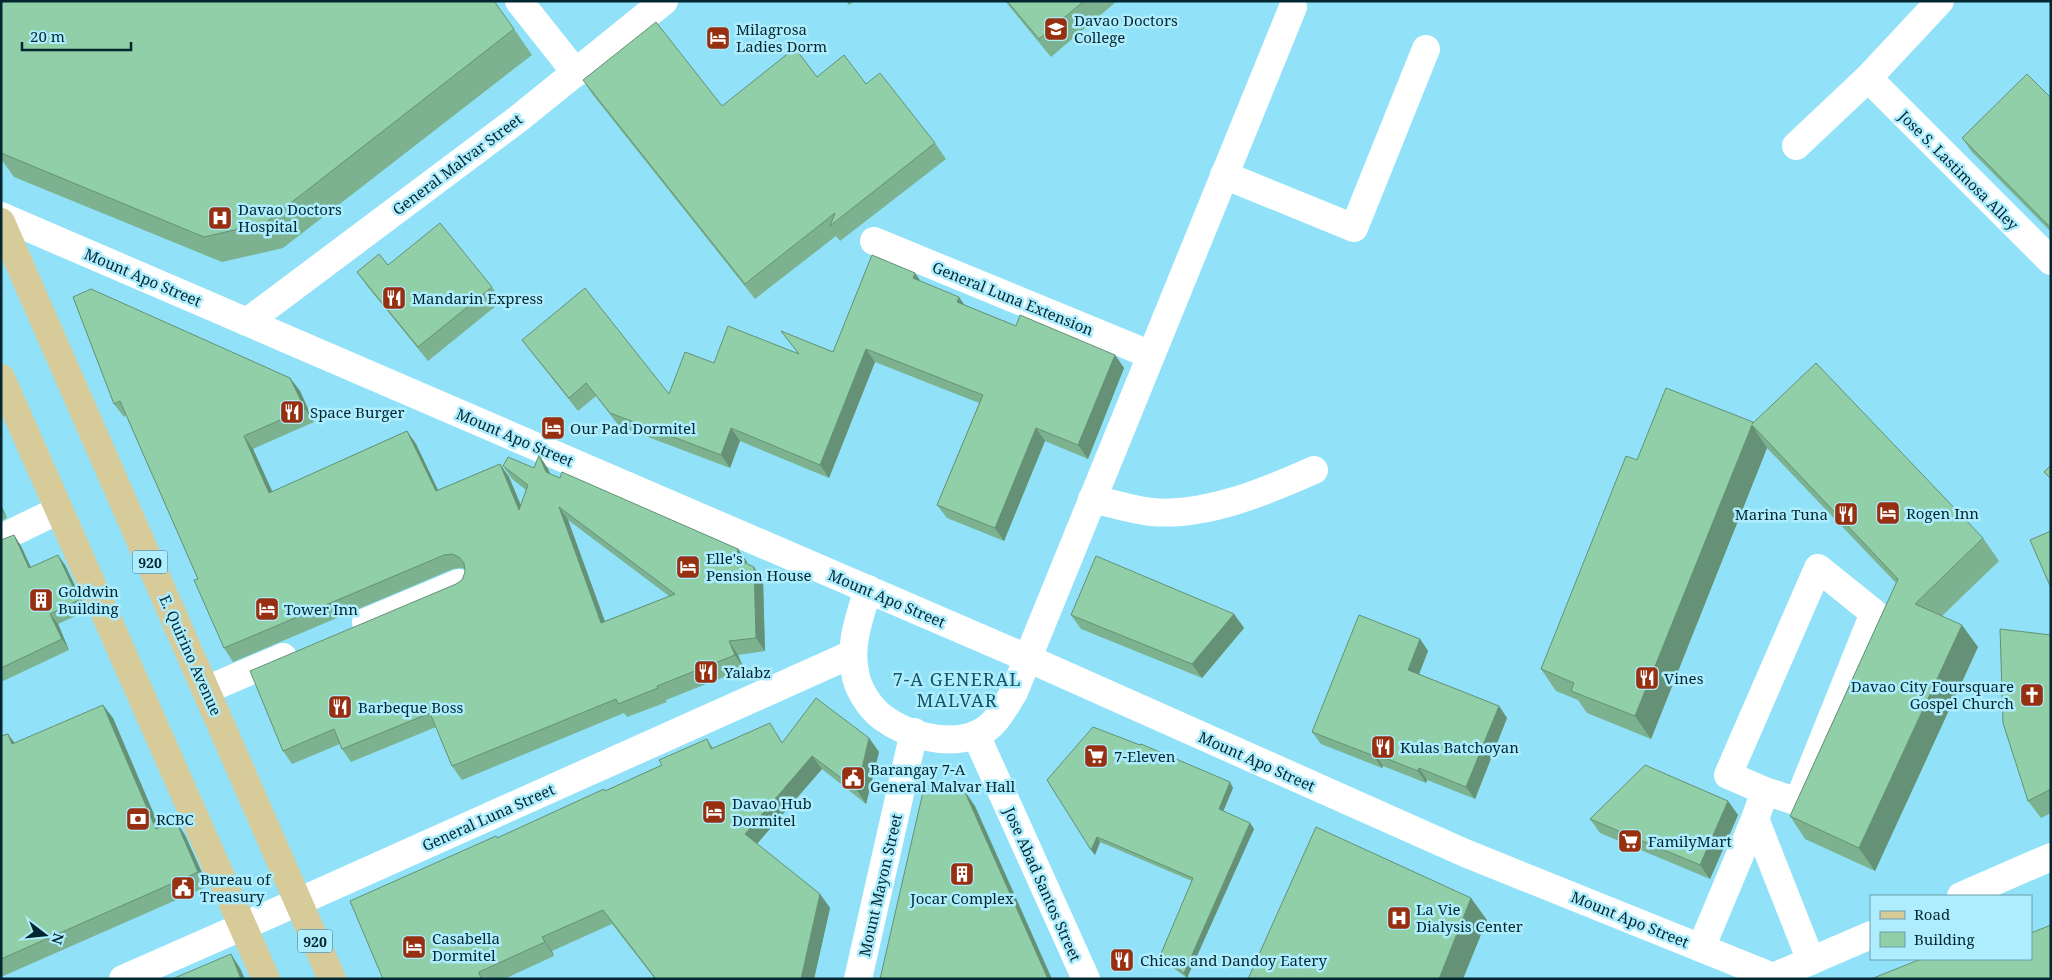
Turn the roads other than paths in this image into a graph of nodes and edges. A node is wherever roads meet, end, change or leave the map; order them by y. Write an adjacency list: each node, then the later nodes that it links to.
1 (518, 1): 6 (street)
2 (664, 1): 6 (street, General Malvar Street)
3 (1940, 1): 7 (street)
4 (1293, 7): 9 (street)
5 (1426, 48): 9 (street)
6 (576, 73): 14 (street, General Malvar Street)
7 (1868, 78): 8 (street); 13 (street, Jose S. Lastimosa Alley)
8 (1796, 146)
9 (1224, 176): 15 (street)
10 (1, 216): 14 (street, Mount Apo Street)
11 (1, 222): 27 (main road, E. Quirino Avenue / 920)
12 (874, 242): 15 (street, General Luna Extension)
13 (2051, 261)
14 (247, 322): 22 (street, Mount Apo Street)
15 (1151, 355): 18 (street)
16 (1, 378): 19 (main road)
17 (1314, 470): 18 (street)
18 (1092, 499): 26 (street)
19 (59, 510): 20 (street); 35 (main road)
20 (1, 538)
21 (459, 582): 23 (street)
22 (868, 590): 25 (street); 26 (street, Mount Apo Street)
23 (342, 632)
24 (306, 648): 27 (street)
25 (852, 654): 28 (street); 34 (street, General Luna Street)
26 (1027, 658): 29 (street); 37 (street, Mount Apo Street)
27 (206, 690): 34 (main road, E. Quirino Avenue / 920)
28 (914, 732): 29 (street); 43 (street, Mount Mayon Street)
29 (976, 734): 44 (street, Jose Abad Santos Street)
30 (1765, 790): 30 (street); 31 (street)
31 (1755, 819): 37 (street); 38 (street)
32 (2051, 857): 33 (street)
33 (1963, 895)
34 (298, 902): 35 (street, General Luna Street); 42 (main road, E. Quirino Avenue / 920)
35 (243, 927): 40 (street, General Luna Street); 41 (main road)
36 (1870, 935): 38 (street)
37 (1702, 948): 39 (street, Mount Apo Street)
38 (1811, 961): 39 (street)
39 (1773, 978)
40 (122, 979)
41 (266, 979)
42 (332, 979)
43 (858, 979)
44 (1086, 979)

